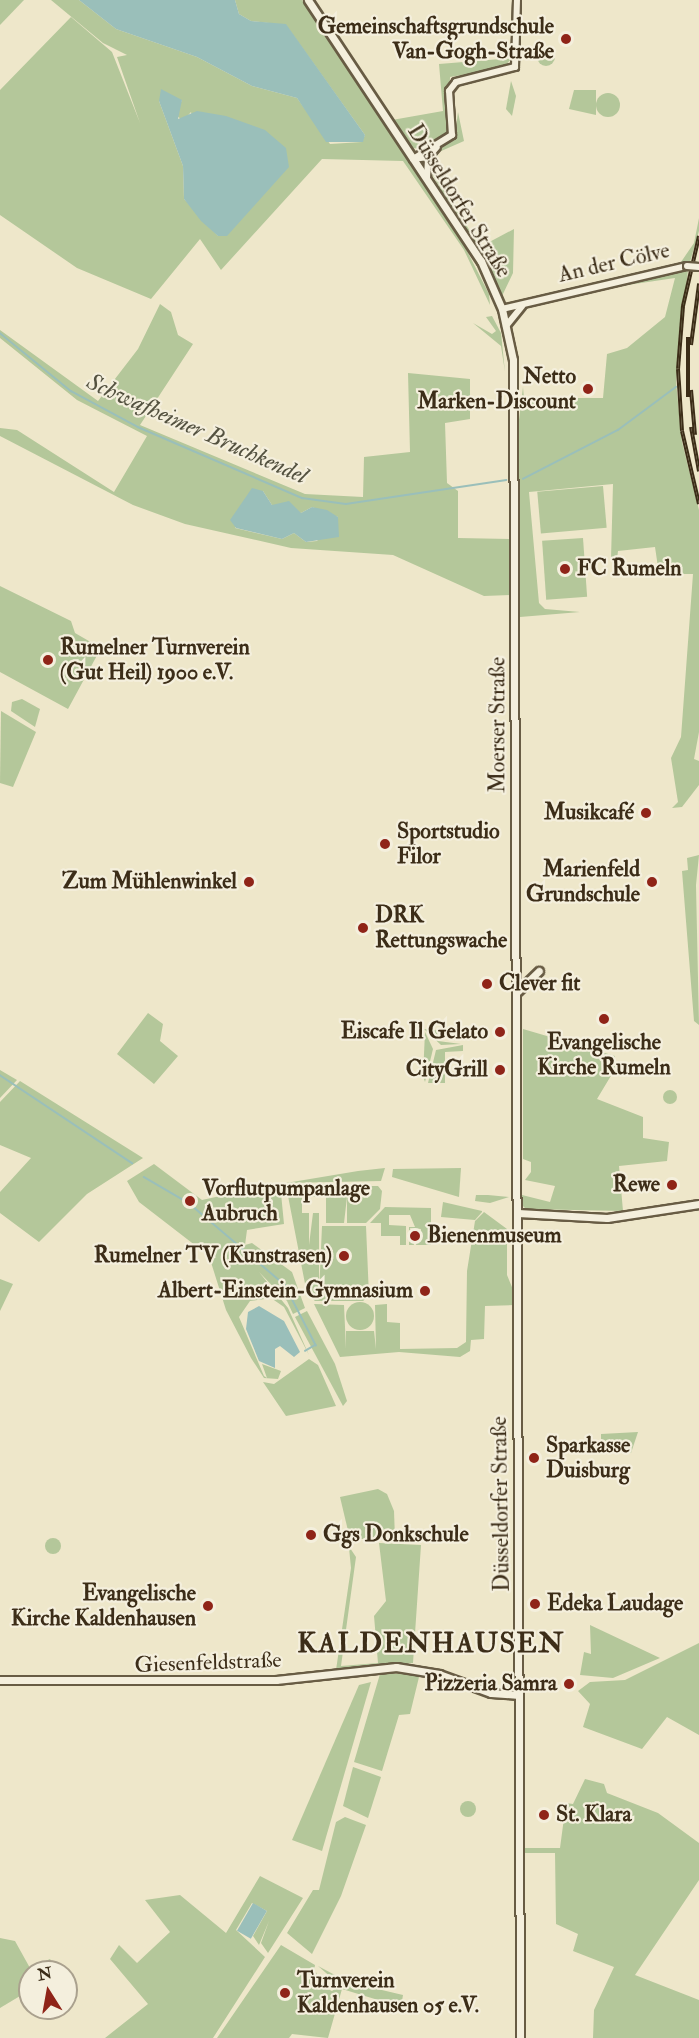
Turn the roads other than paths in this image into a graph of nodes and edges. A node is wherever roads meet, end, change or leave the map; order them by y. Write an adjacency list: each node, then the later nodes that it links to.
1 (308, 0): 5 (main road, Düsseldorfer Straße)
2 (517, 0): 3 (street)
3 (437, 146): 4 (street); 5 (street)
4 (428, 157): 5 (street); 6 (street)
5 (413, 159): 6 (main road, Düsseldorfer Straße)
6 (427, 178): 9 (main road, Düsseldorfer Straße)
7 (699, 267): 8 (street, An der Cölve, bridge)
8 (538, 300): 9 (street, An der Cölve); 10 (street, An der Cölve)
9 (502, 309): 10 (main road, Düsseldorfer Straße)
10 (507, 326): 11 (main road, Düsseldorfer Straße)
11 (515, 479): 12 (main road, Moerser Straße)
12 (517, 970): 14 (main road, Düsseldorfer Straße)
13 (539, 971): 14 (main road)
14 (517, 993): 16 (main road, Düsseldorfer Straße)
15 (699, 1203): 16 (main road)
16 (518, 1213): 18 (main road, Düsseldorfer Straße)
17 (0, 1680): 18 (main road, Giesenfeldstraße)
18 (519, 1695): 19 (main road, Düsseldorfer Straße)
19 (520, 2038)

